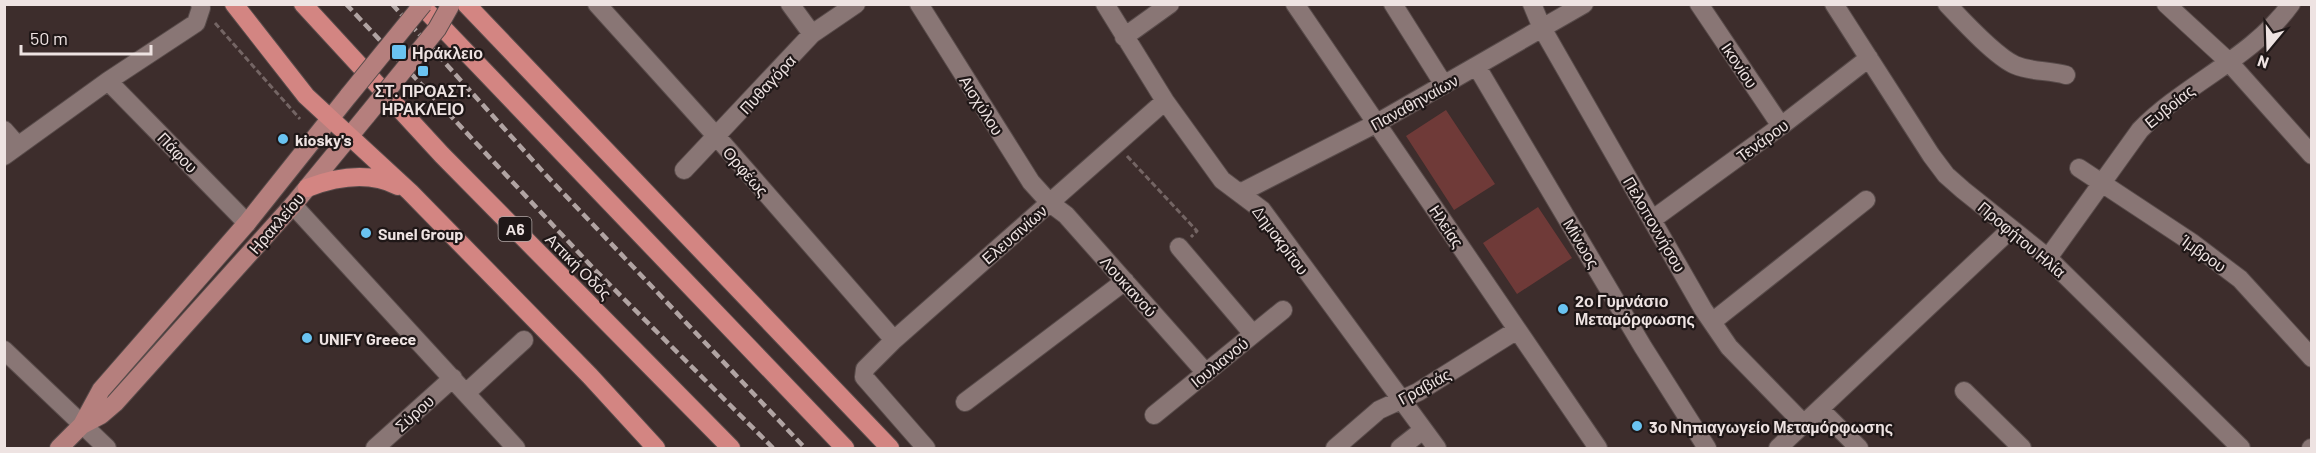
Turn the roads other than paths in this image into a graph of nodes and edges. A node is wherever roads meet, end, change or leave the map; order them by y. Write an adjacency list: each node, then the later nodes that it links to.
1 (234, 4): 31 (highway)
2 (303, 4): 78 (highway, Αττική Οδός / Α6)
3 (421, 4): 31 (main road, Ηρακλείου, bridge); 79 (highway)
4 (597, 4): 36 (street, Ορφέως)
5 (790, 4): 22 (street)
6 (856, 4): 22 (street, Πυθαγόρα)
7 (919, 4): 46 (street, Αισχύλου)
8 (1105, 4): 23 (street, Δημοκρίτου)
9 (1170, 4): 23 (street)
10 (1295, 4): 32 (street, Ηλείας)
11 (1393, 4): 29 (street)
12 (1532, 4): 21 (street, Πελοποννήσου)
13 (1584, 4): 21 (street, Παναθηναίων)
14 (1699, 4): 33 (street, Ικονίου)
15 (1834, 4): 24 (street, Προφήτου Ηλία)
16 (1947, 4): 27 (street)
17 (2166, 4): 25 (street)
18 (2291, 4): 25 (street, Ευβοίας)
19 (456, 5): 35 (main road, Ηρακλείου, bridge); 80 (highway)
20 (201, 7): 28 (street)
21 (1542, 28): 26 (street, Παναθηναίων); 48 (street, Πελοποννήσου)
22 (813, 34): 36 (street, Πυθαγόρα)
23 (1124, 37): 30 (street, Δημοκρίτου)
24 (1869, 58): 33 (street, Τενάρου); 50 (street, Προφήτου Ηλία)
25 (2228, 61): 38 (street); 41 (street, Ευβοίας)
26 (1477, 67): 29 (street, Παναθηναίων); 86 (street, Μίνωος)
27 (2066, 75)
28 (108, 81): 37 (street); 49 (street, Πάφου)
29 (1444, 85): 32 (street, Παναθηναίων)
30 (1165, 101): 44 (street, Δημοκρίτου); 46 (street, Ελευσινίων)
31 (331, 119): 35 (highway); 49 (main road, Ηρακλείου)
32 (1377, 123): 44 (street, Παναθηναίων); 56 (street, Ηλείας)
33 (1781, 126): 48 (street, Τενάρου)
34 (4, 130): 37 (street)
35 (349, 136): 42 (main road, Ηρακλείου); 43 (highway)
36 (717, 138): 40 (street, Πυθαγόρα); 59 (street, Ορφέως)
37 (11, 151)
38 (2312, 154)
39 (2079, 168): 41 (street, Ίμβρου)
40 (684, 170)
41 (2102, 184): 52 (street, Ευβοίας); 60 (street, Ίμβρου)
42 (307, 188): 43 (highway); 47 (main road, Ηρακλείου)
43 (410, 192): 77 (highway)
44 (1240, 193): 66 (street, Δημοκρίτου)
45 (1866, 200): 55 (street)
46 (1050, 203): 53 (street, Λουκιανού); 59 (street, Ελευσινίων)
47 (293, 205): 63 (street); 71 (main road, Ηρακλείου)
48 (1653, 219): 55 (street, Πελοποννήσου)
49 (247, 223): 71 (main road, Ηρακλείου)
50 (2011, 229): 52 (street, Προφήτου Ηλία); 68 (street)
51 (1179, 247): 57 (street)
52 (2048, 258): 90 (street, Προφήτου Ηλία)
53 (1125, 281): 62 (street, Λουκιανού); 67 (street)
54 (1283, 309): 57 (street, Ιουλιανού)
55 (1712, 322): 70 (street, Πελοποννήσου)
56 (1517, 330): 66 (street, Γραβιάς); 85 (street, Ηλείας)
57 (1253, 334): 62 (street, Ιουλιανού)
58 (524, 340): 65 (street)
59 (894, 340): 81 (street, Ελευσινίων)
60 (2312, 358)
61 (8, 360): 71 (street)
62 (1206, 373): 69 (street, Ιουλιανού)
63 (453, 378): 65 (street); 75 (street, Σύρου)
64 (1964, 391): 89 (street)
65 (466, 393): 76 (street)
66 (1400, 400): 72 (street, Δημοκρίτου); 82 (street, Γραβιάς)
67 (965, 402)
68 (1820, 409): 70 (street); 88 (street)
69 (1154, 415)
70 (1804, 424): 87 (street)
71 (82, 425): 73 (main road, Ηρακλείου); 74 (street)
72 (1423, 430): 83 (street); 84 (street, Δημοκρίτου)
73 (59, 448)
74 (107, 448)
75 (375, 448)
76 (516, 448)
77 (656, 448)
78 (731, 448)
79 (845, 448)
80 (890, 448)
81 (926, 448)
82 (1335, 448)
83 (1400, 448)
84 (1437, 448)
85 (1598, 448)
86 (1707, 448)
87 (1778, 448)
88 (1859, 448)
89 (2022, 448)
90 (2241, 448)

